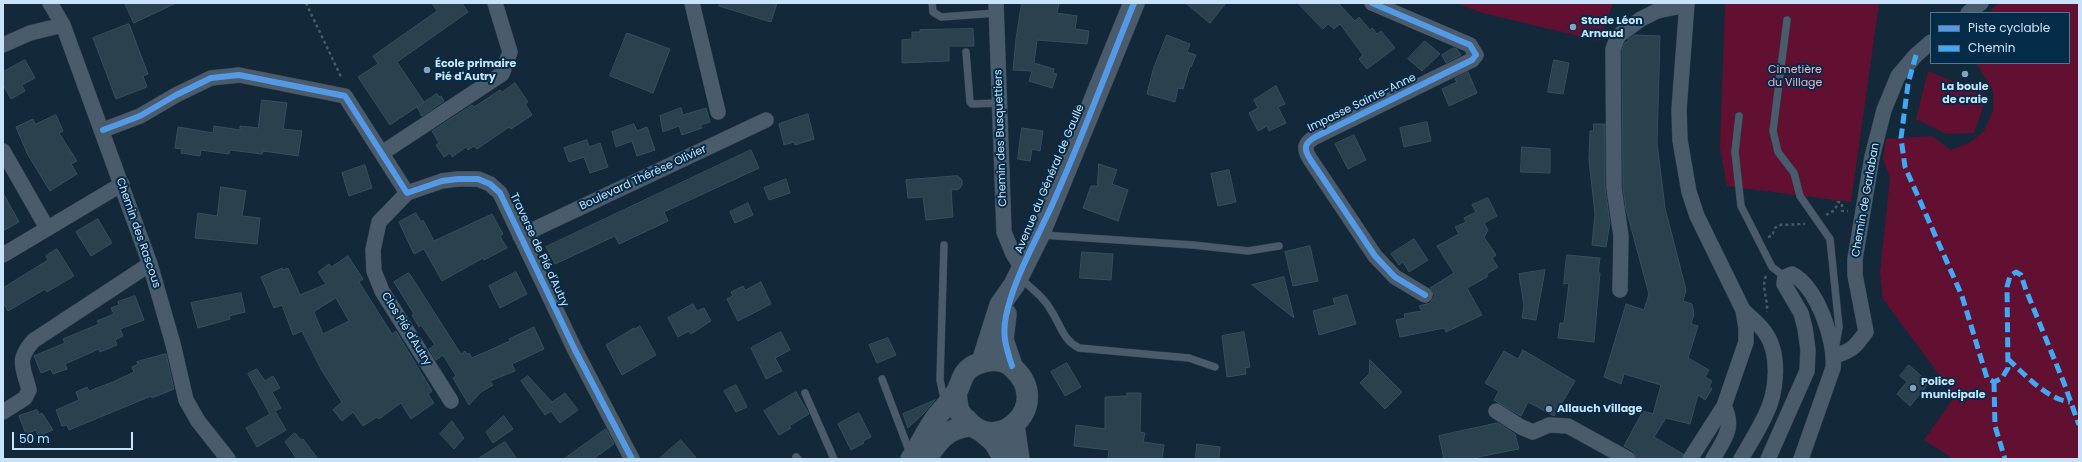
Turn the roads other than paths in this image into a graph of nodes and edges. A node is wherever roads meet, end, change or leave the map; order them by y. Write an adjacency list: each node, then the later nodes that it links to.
1 (50, 3): 12 (street, Chemin des Rascous)
2 (495, 3): 22 (street)
3 (692, 3): 17 (street)
4 (932, 3): 9 (lane)
5 (1134, 3): 26 (main road, Avenue du Général de Gaulle)
6 (1372, 3): 35 (street, Impasse Sainte-Anne)
7 (1981, 3): 10 (street)
8 (1687, 4): 34 (street); 36 (street)
9 (997, 8): 16 (street, Chemin des Busquettiers)
10 (1969, 12)
11 (1787, 20): 37 (lane)
12 (63, 25): 14 (street); 20 (street, Chemin des Rascous)
13 (1930, 43): 37 (street, Chemin de Garlaban)
14 (3, 45)
15 (966, 52): 16 (lane)
16 (1000, 102): 32 (street, Chemin des Busquettiers)
17 (718, 112)
18 (1739, 116): 33 (lane)
19 (766, 120): 27 (street, Boulevard Thérèse Olivier)
20 (103, 130): 22 (street); 23 (street, Chemin des Rascous)
21 (3, 151): 25 (street)
22 (382, 154): 24 (street)
23 (122, 184): 25 (street); 31 (street, Chemin des Rascous)
24 (407, 193): 27 (street, Traverse de Pié d'Autry); 44 (street, Clos Pié d'Autry)
25 (47, 228): 30 (street)
26 (1039, 235): 29 (lane); 32 (main road, Avenue du Général de Gaulle)
27 (520, 236): 51 (street, Traverse de Pié d'Autry)
28 (944, 245): 43 (lane)
29 (1279, 246)
30 (3, 255)
31 (150, 264): 47 (street); 50 (street, Chemin des Rascous)
32 (1018, 276): 38 (main road, Avenue du Général de Gaulle); 39 (main road, Avenue du Général de Gaulle); 40 (lane)
33 (1785, 277): 37 (street); 60 (street)
34 (1620, 290)
35 (1425, 295)
36 (1743, 310): 45 (street); 59 (street)
37 (1834, 356): 61 (street)
38 (982, 362): 39 (main road); 43 (main road)
39 (1012, 366): 48 (main road)
40 (1215, 367)
41 (882, 379): 53 (lane)
42 (805, 393): 52 (lane)
43 (951, 399): 49 (main road); 53 (main road)
44 (451, 401)
45 (1724, 406): 57 (street); 58 (street)
46 (1496, 411): 56 (street)
47 (3, 412)
48 (1014, 425): 49 (main road); 55 (main road)
49 (976, 428): 53 (main road); 54 (main road)
50 (228, 459)
51 (632, 459)
52 (834, 459)
53 (915, 459)
54 (1004, 459)
55 (1019, 459)
56 (1628, 459)
57 (1690, 459)
58 (1713, 459)
59 (1741, 459)
60 (1768, 459)
61 (1801, 459)

